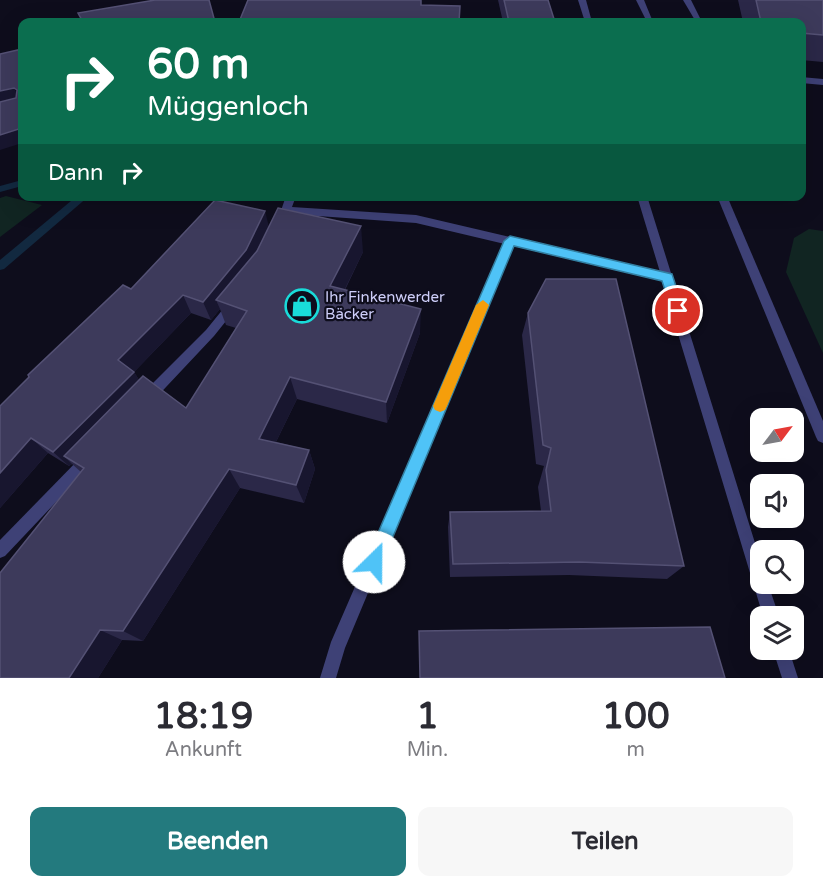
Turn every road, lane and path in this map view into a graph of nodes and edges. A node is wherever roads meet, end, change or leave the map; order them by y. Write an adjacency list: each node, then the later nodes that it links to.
1 (582, 0): 4 (street)
2 (640, 0): 5 (street)
3 (687, 0): 6 (street)
4 (588, 18)
5 (648, 18)
6 (697, 18)
7 (806, 80): 8 (street)
8 (823, 82)
9 (290, 201): 12 (street)
10 (644, 201): 15 (street)
11 (724, 201): 18 (street)
12 (287, 210): 13 (street); 14 (street)
13 (273, 241)
14 (510, 241): 15 (street); 23 (street)
15 (667, 278): 20 (street)
16 (238, 298): 17 (street)
17 (133, 412)
18 (823, 437)
19 (101, 446): 21 (street)
20 (750, 547)
21 (0, 551)
22 (784, 660): 24 (street)
23 (328, 678)
24 (790, 678)

